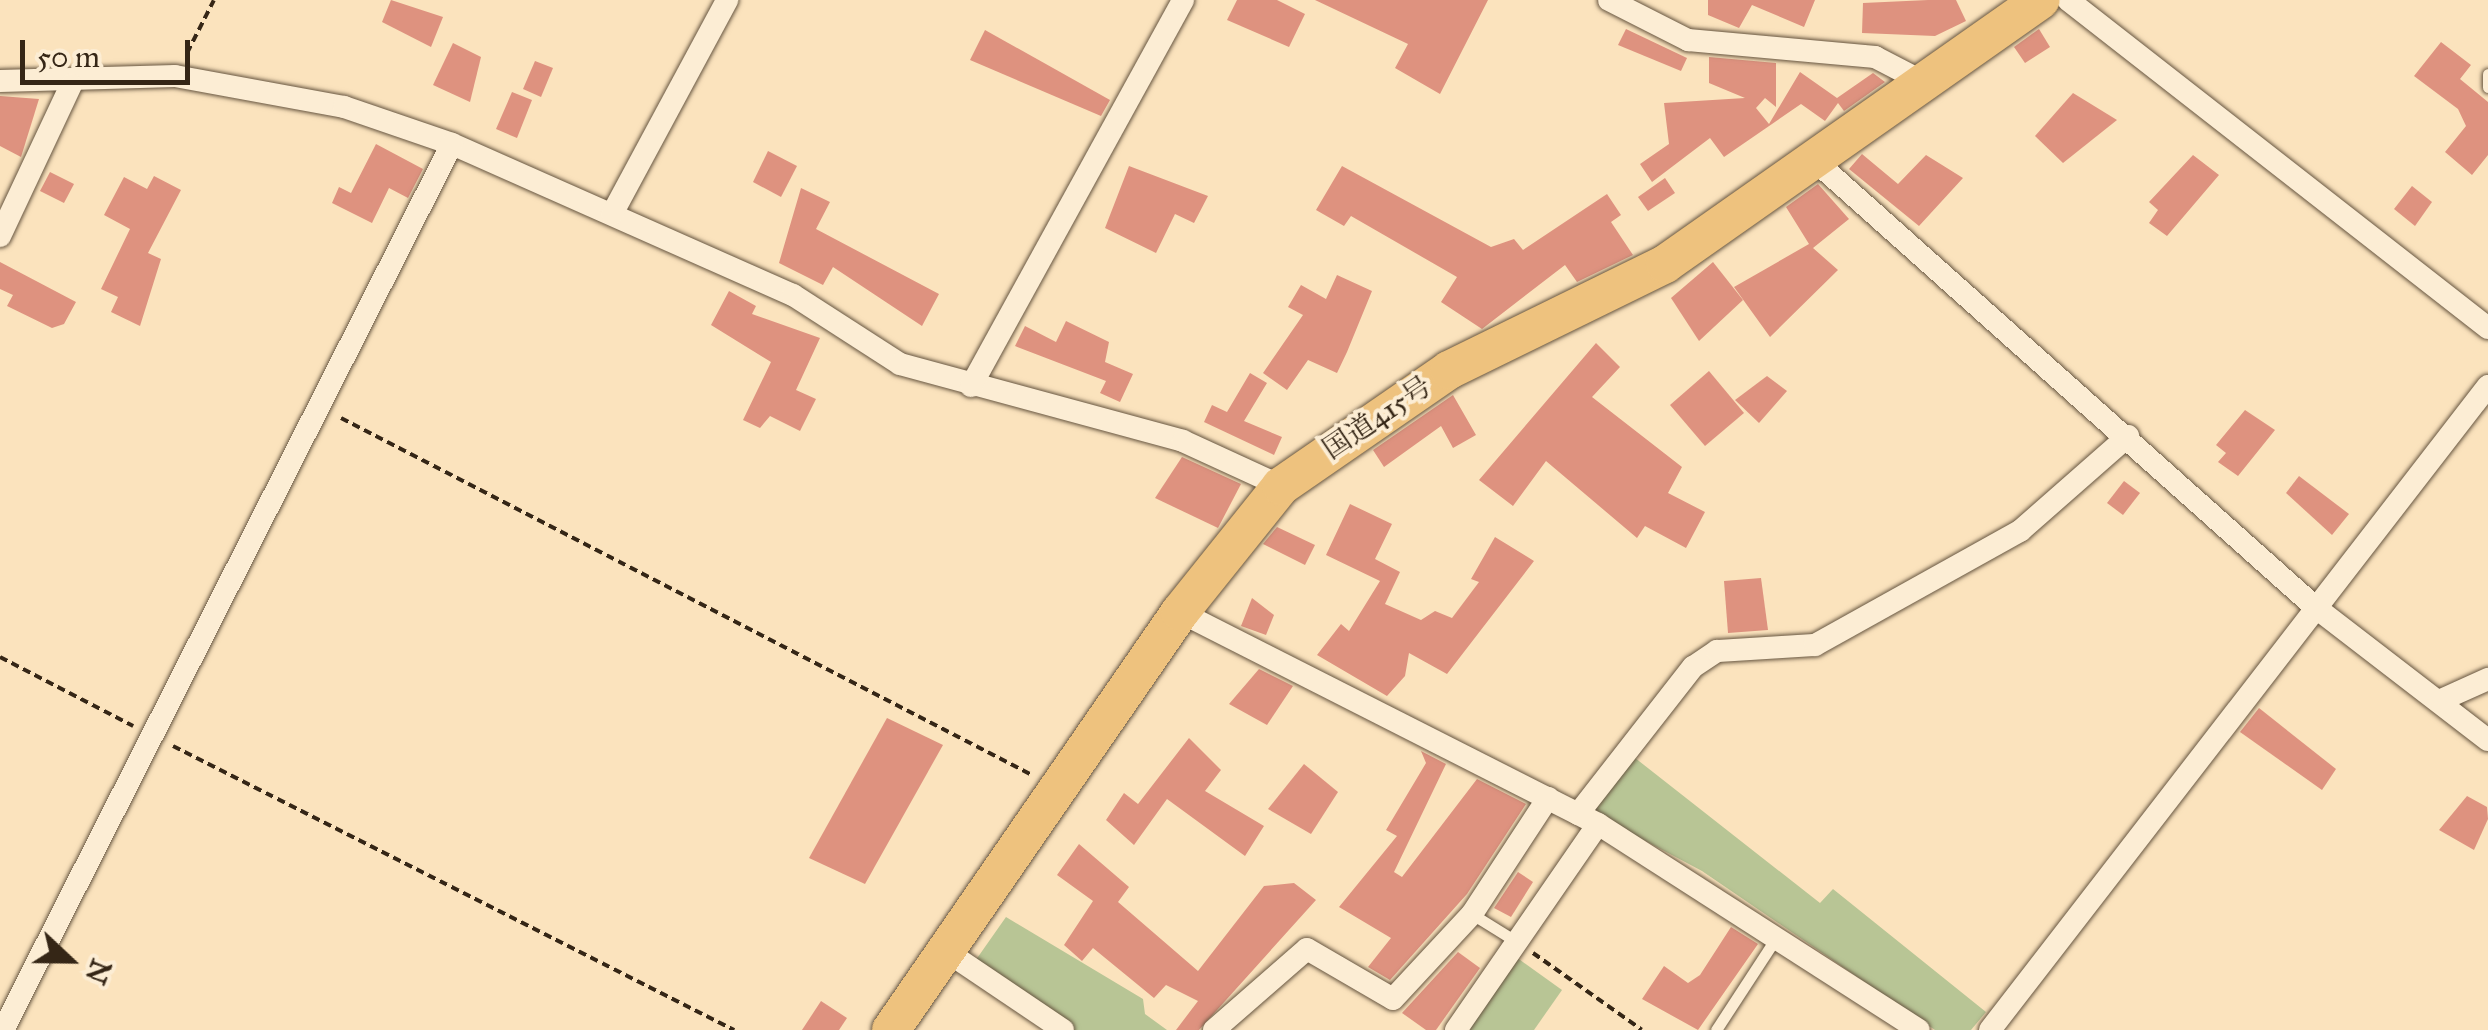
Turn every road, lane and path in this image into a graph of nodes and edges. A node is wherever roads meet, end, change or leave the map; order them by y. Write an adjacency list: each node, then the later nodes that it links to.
1 (214, 0): 8 (path)
2 (726, 0): 15 (street)
3 (1183, 0): 18 (street)
4 (1609, 0): 10 (street)
5 (2041, 0): 10 (highway, 国道415号)
6 (2068, 0): 17 (street)
7 (2488, 74): 12 (lane)
8 (175, 76): 11 (street); 13 (street)
9 (0, 81): 11 (street)
10 (1925, 82): 14 (highway, 国道415号)
11 (71, 86): 16 (street)
12 (2488, 87)
13 (452, 144): 15 (street); 20 (street)
14 (1814, 160): 21 (street); 22 (highway, 国道415号)
15 (612, 214): 18 (street)
16 (0, 236)
17 (2488, 328)
18 (971, 386): 22 (street)
19 (2488, 386): 23 (street)
20 (319, 406): 28 (street); 30 (path)
21 (2128, 436): 23 (street); 32 (street)
22 (1280, 486): 24 (highway, 国道415号)
23 (2316, 607): 27 (street); 46 (street)
24 (1180, 612): 30 (highway, 国道415号); 31 (street)
25 (0, 657): 28 (path)
26 (2488, 679): 27 (street)
27 (2439, 701): 29 (street)
28 (152, 736): 37 (street); 38 (path)
29 (2488, 740)
30 (1059, 789): 36 (highway, 国道415号)
31 (1548, 798): 32 (street); 33 (street)
32 (1588, 819): 34 (street); 35 (street)
33 (1472, 914): 35 (lane); 41 (street)
34 (1778, 935): 44 (lane); 45 (street)
35 (1516, 942): 42 (street); 43 (path)
36 (946, 950): 39 (highway, 国道415号); 40 (street)
37 (2, 1030)
38 (734, 1030)
39 (891, 1030)
40 (1063, 1030)
41 (1214, 1030)
42 (1456, 1030)
43 (1642, 1030)
44 (1716, 1030)
45 (1918, 1030)
46 (1990, 1030)

